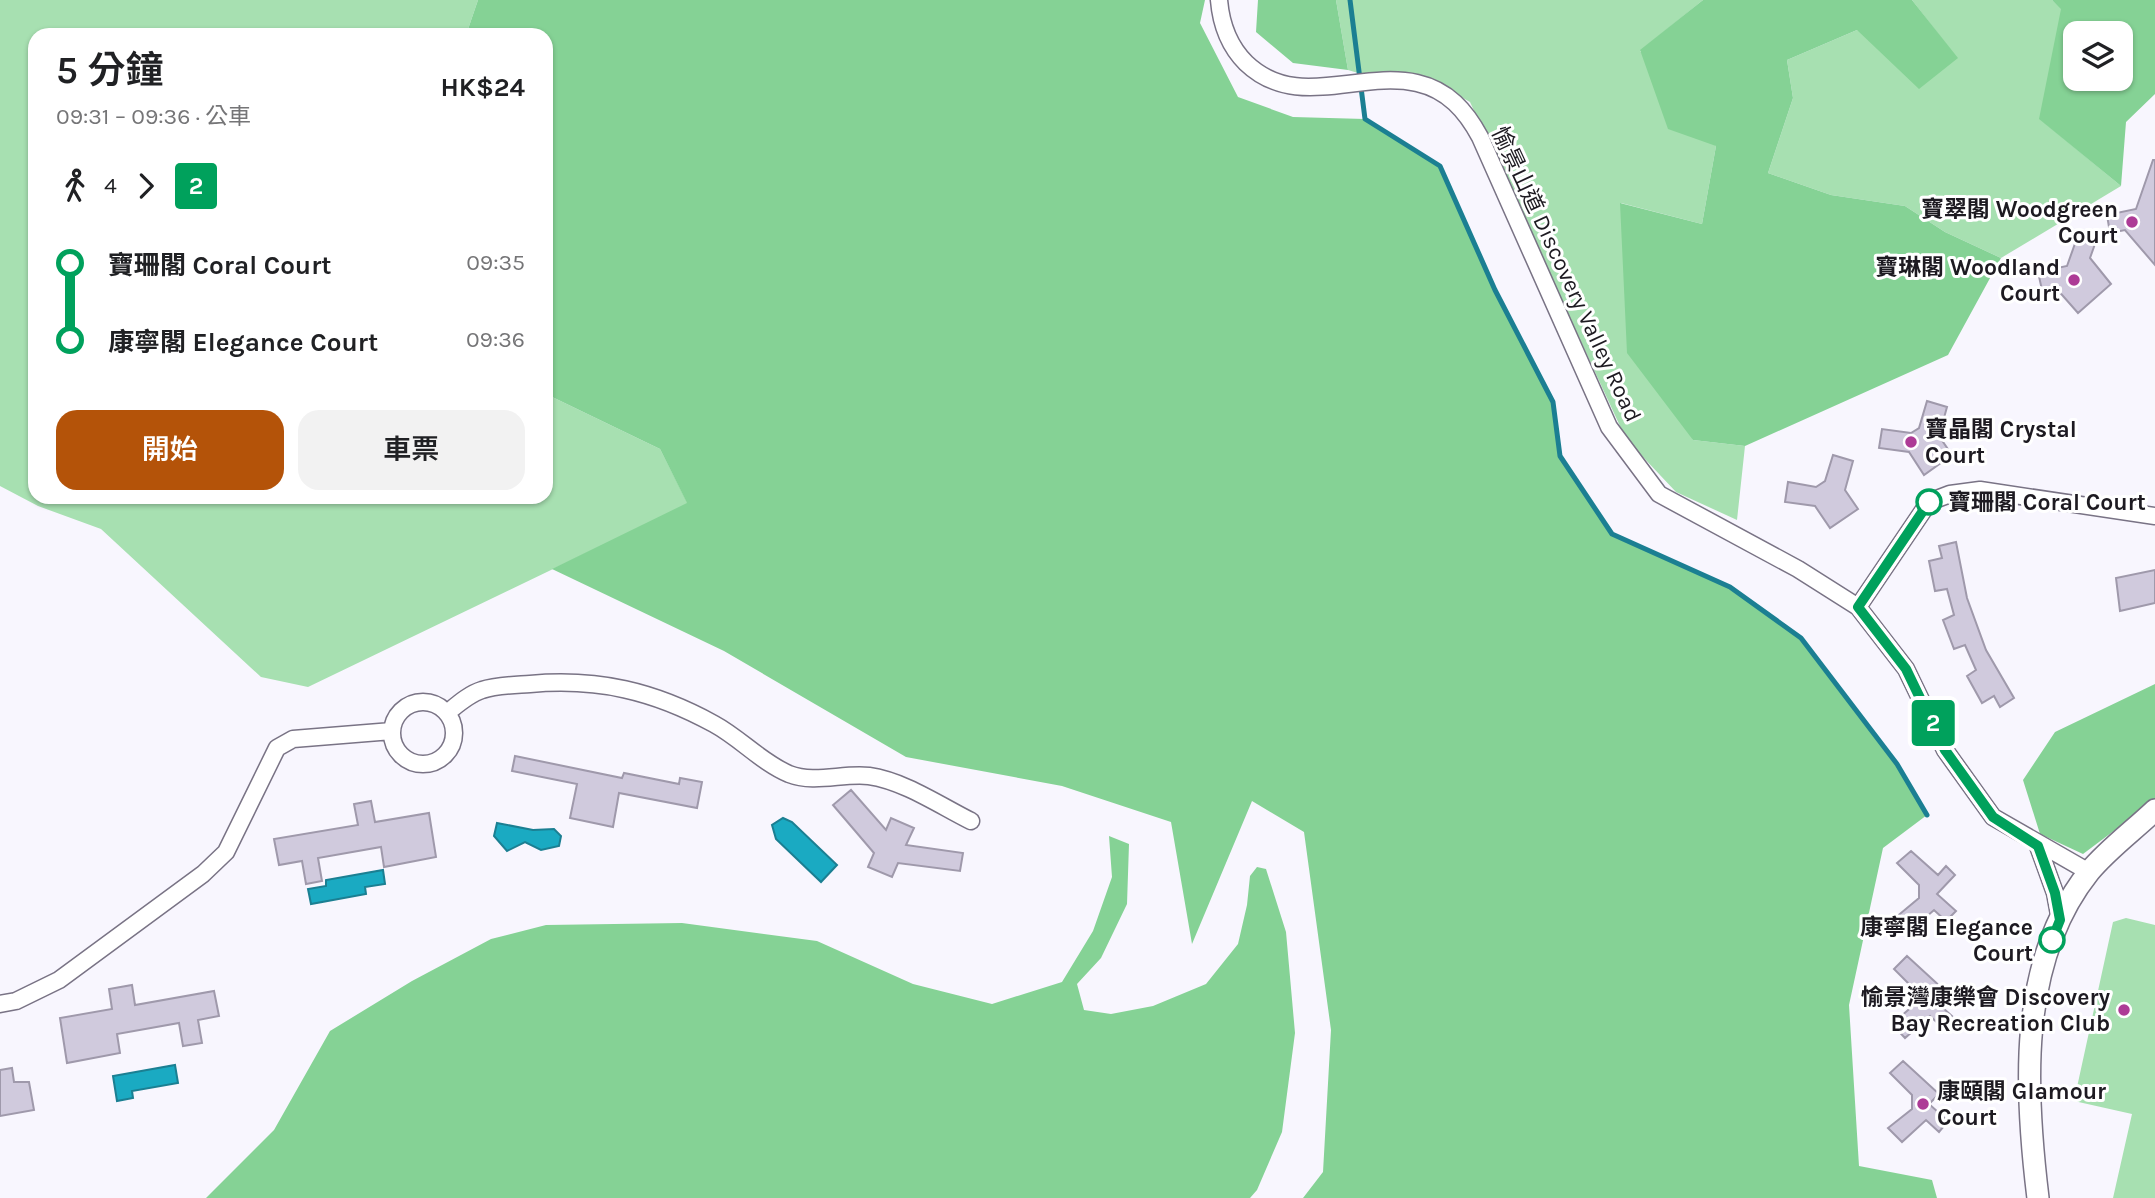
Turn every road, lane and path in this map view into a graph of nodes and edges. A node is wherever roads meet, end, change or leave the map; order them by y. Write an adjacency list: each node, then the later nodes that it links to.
1 (1219, 0): 3 (street, 愉景山道 Discovery Valley Road)
2 (2155, 516): 3 (street)
3 (1858, 607): 8 (street, 愉景山道 Discovery Valley Road)
4 (447, 713): 5 (street); 5 (street); 7 (street)
5 (392, 731): 11 (street)
6 (2155, 810): 9 (street)
7 (971, 821)
8 (2038, 846): 9 (street, 愉景山道 Discovery Valley Road); 10 (street)
9 (2089, 872): 10 (street)
10 (2060, 920): 12 (street)
11 (0, 1004)
12 (2038, 1198)

